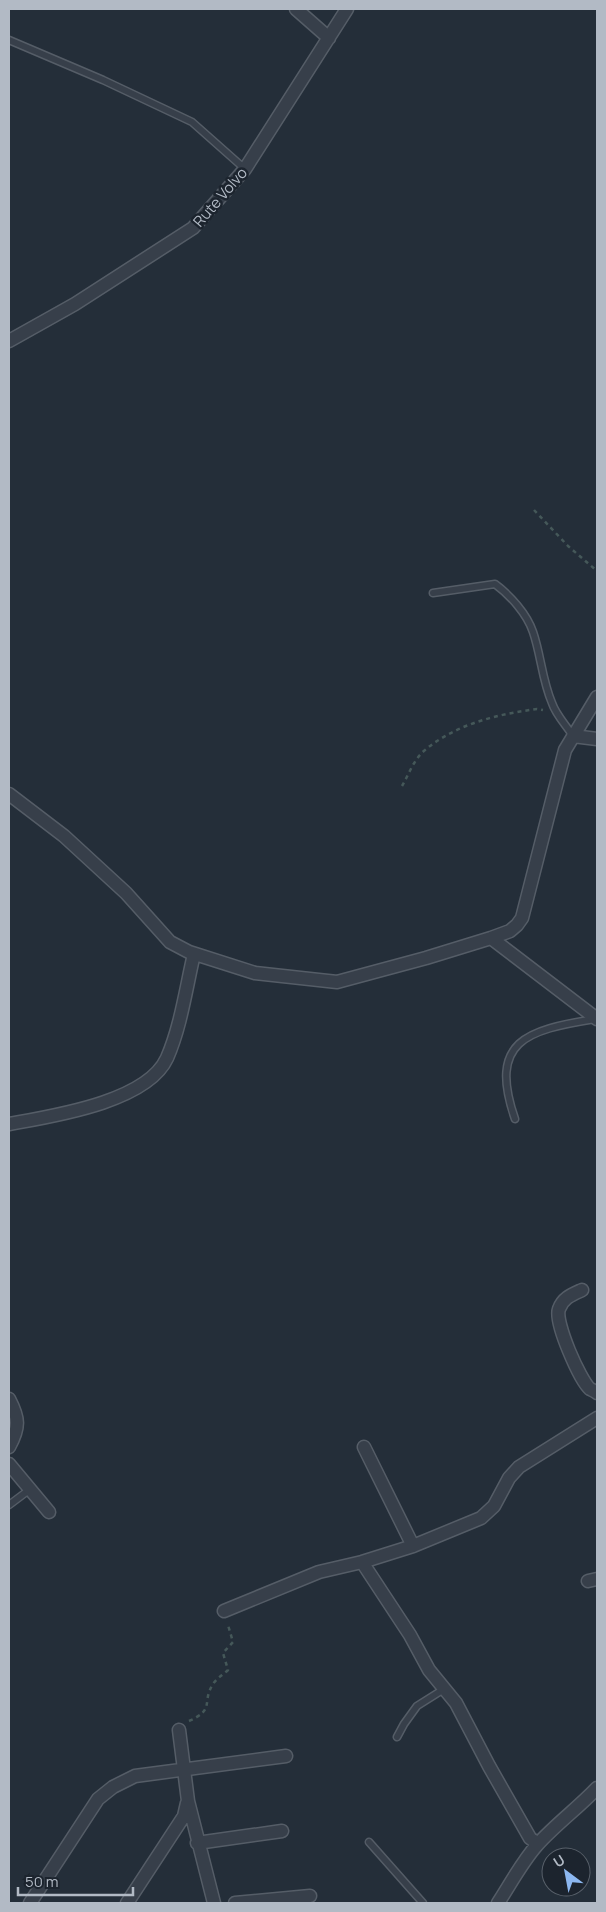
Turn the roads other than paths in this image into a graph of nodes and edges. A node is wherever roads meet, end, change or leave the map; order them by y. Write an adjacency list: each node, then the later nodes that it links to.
1 (296, 9): 3 (street)
2 (347, 9): 3 (street, Rute Volvo)
3 (329, 38): 5 (street, Rute Volvo)
4 (9, 40): 5 (lane)
5 (245, 169): 6 (street, Rute Volvo)
6 (9, 341)
7 (433, 593): 9 (lane)
8 (597, 697): 9 (street)
9 (572, 736): 10 (street); 12 (street)
10 (597, 739)
11 (9, 794): 13 (street)
12 (490, 938): 13 (street); 14 (street)
13 (194, 954): 16 (street)
14 (597, 1019): 15 (lane)
15 (515, 1120)
16 (9, 1124)
17 (582, 1290): 18 (street)
18 (597, 1392)
19 (9, 1399): 21 (street)
20 (597, 1418): 27 (street)
21 (9, 1447)
22 (364, 1447): 27 (street)
23 (9, 1464): 24 (street)
24 (29, 1490): 25 (lane); 26 (street)
25 (9, 1505)
26 (49, 1512)
27 (413, 1546): 28 (street)
28 (362, 1562): 29 (street); 30 (street)
29 (224, 1611)
30 (444, 1689): 32 (lane); 40 (street)
31 (180, 1730): 34 (street)
32 (397, 1737)
33 (286, 1756): 34 (street)
34 (184, 1770): 36 (street); 42 (street)
35 (597, 1788): 40 (street)
36 (188, 1801): 39 (street); 43 (street)
37 (282, 1831): 39 (street)
38 (369, 1842): 46 (lane)
39 (197, 1843): 44 (street)
40 (538, 1844): 47 (street)
41 (310, 1896): 45 (street)
42 (30, 1903)
43 (127, 1903)
44 (214, 1903)
45 (235, 1903)
46 (423, 1903)
47 (498, 1903)

